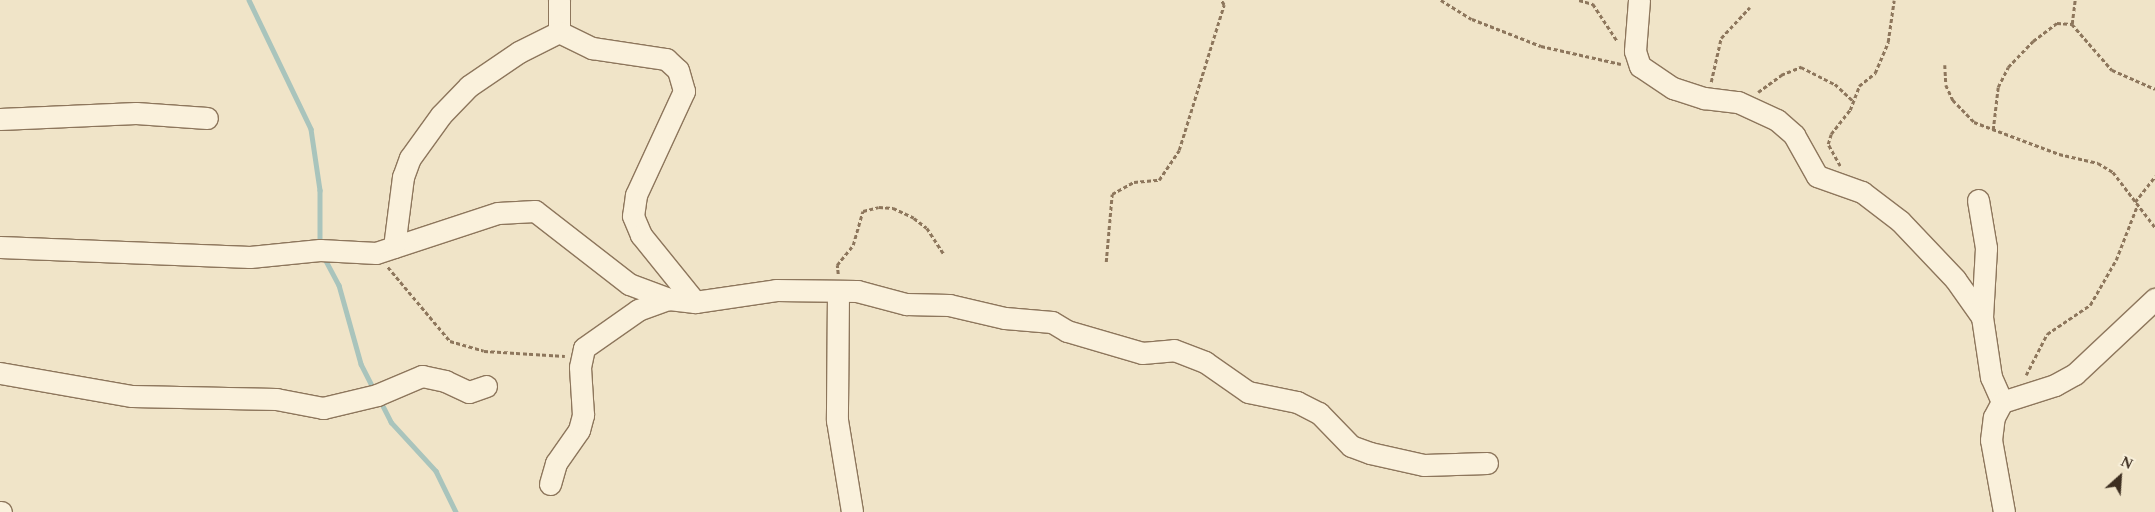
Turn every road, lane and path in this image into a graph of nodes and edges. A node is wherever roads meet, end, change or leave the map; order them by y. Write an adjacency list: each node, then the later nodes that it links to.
1 (575, 0): 9 (street)
2 (1221, 0): 28 (path)
3 (1440, 0): 11 (path)
4 (1578, 0): 11 (path)
5 (1639, 0): 11 (street)
6 (1894, 0): 15 (path)
7 (2075, 0): 10 (path)
8 (1750, 6): 14 (path)
9 (558, 15): 26 (street); 32 (street)
10 (2072, 24): 13 (path); 19 (path)
11 (1641, 63): 14 (street)
12 (1945, 65): 19 (path)
13 (2155, 89)
14 (1704, 98): 16 (street)
15 (1853, 101): 16 (path); 21 (path)
16 (1743, 103): 21 (street)
17 (207, 118): 18 (street)
18 (0, 119)
19 (1992, 130): 23 (path)
20 (2155, 176): 23 (path)
21 (1849, 188): 33 (street)
22 (1978, 200): 33 (street)
23 (2136, 204): 24 (path); 37 (path)
24 (2155, 227)
25 (0, 247): 26 (street)
26 (385, 250): 30 (street); 34 (path)
27 (944, 254): 29 (path)
28 (1106, 262)
29 (838, 293): 32 (street); 38 (street); 40 (street)
30 (669, 299): 32 (street); 34 (street)
31 (2155, 299): 37 (street)
32 (695, 302)
33 (1982, 317): 37 (street)
34 (582, 358): 39 (street)
35 (0, 372): 36 (street)
36 (486, 386)
37 (2009, 400): 41 (street)
38 (1487, 463)
39 (550, 484)
40 (852, 512)
41 (2004, 512)

